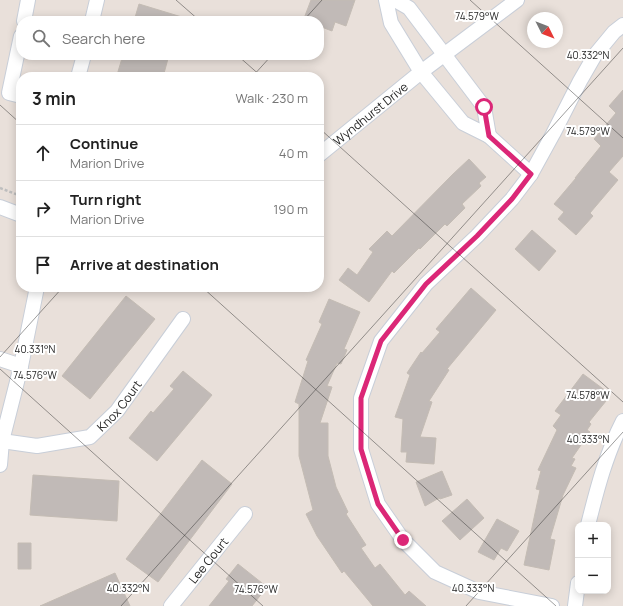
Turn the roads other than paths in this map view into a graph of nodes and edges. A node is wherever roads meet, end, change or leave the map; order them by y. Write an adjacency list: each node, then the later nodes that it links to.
1 (28, 0): 6 (street)
2 (97, 0): 7 (street)
3 (386, 0): 13 (street)
4 (395, 0): 9 (street)
5 (517, 0): 9 (street, Wyndhurst Drive)
6 (25, 16)
7 (93, 16)
8 (623, 25): 17 (street)
9 (445, 54): 13 (street, Wyndhurst Drive); 15 (street)
10 (16, 60): 14 (street)
11 (83, 60): 12 (street)
12 (79, 72)
13 (421, 72): 15 (street); 16 (street, Wyndhurst Drive)
14 (16, 95)
15 (489, 136): 17 (street)
16 (324, 151)
17 (531, 174): 31 (street)
18 (0, 207): 19 (street)
19 (16, 212)
20 (36, 292): 23 (street)
21 (183, 319): 25 (street, Knox Court)
22 (0, 359): 23 (street)
23 (21, 366): 25 (street)
24 (623, 421): 28 (street)
25 (2, 441): 26 (street)
26 (0, 465)
27 (245, 514): 30 (street, Lee Court)
28 (589, 522)
29 (577, 594): 32 (street)
30 (171, 606)
31 (552, 606)
32 (575, 606)

